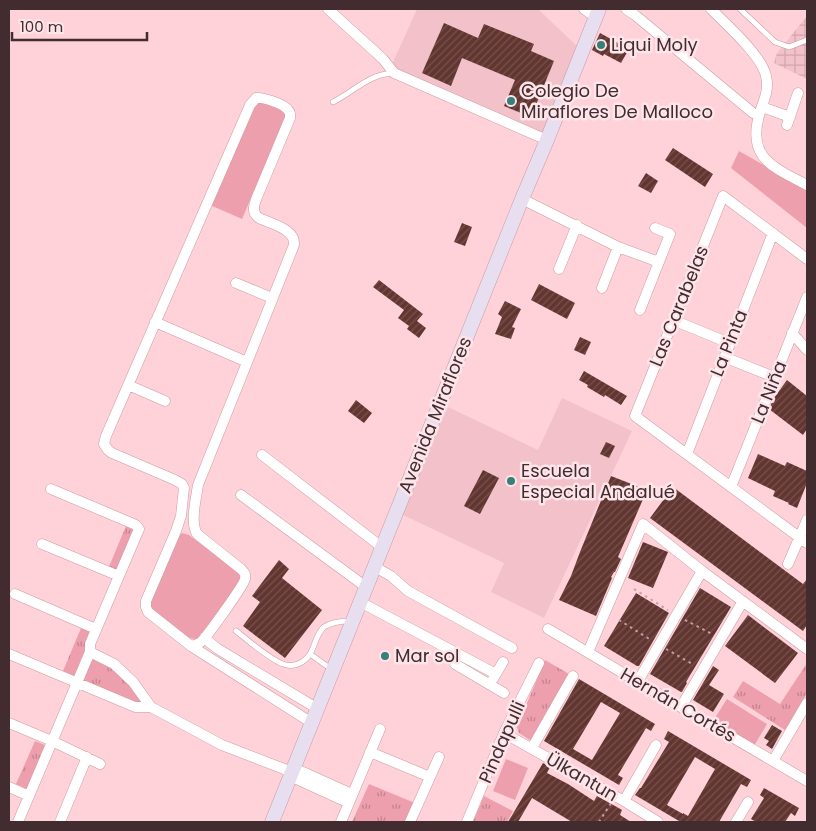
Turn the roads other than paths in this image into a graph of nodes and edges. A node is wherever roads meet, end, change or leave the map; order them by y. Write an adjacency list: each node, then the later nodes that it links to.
1 (328, 9): 8 (street)
2 (584, 9): 6 (street)
3 (626, 9): 12 (street)
4 (711, 9): 11 (street)
5 (740, 9): 7 (lane)
6 (598, 13): 13 (main road, Avenida Miraflores)
7 (807, 40)
8 (394, 73): 10 (lane); 13 (street)
9 (798, 93): 11 (street)
10 (334, 102)
11 (762, 107): 14 (street)
12 (753, 113)
13 (547, 140): 15 (main road, Avenida Miraflores)
14 (807, 185)
15 (522, 199): 16 (street); 50 (main road, Avenida Miraflores)
16 (577, 226): 19 (street); 22 (street)
17 (656, 228): 21 (street)
18 (773, 233): 20 (street); 28 (street, Las Carabelas); 31 (street, La Pinta)
19 (618, 247): 21 (street); 24 (street)
20 (807, 259)
21 (659, 262): 27 (street)
22 (559, 269)
23 (236, 283): 26 (street)
24 (602, 288)
25 (807, 297): 30 (street, La Niña)
26 (272, 298): 29 (street); 34 (street)
27 (640, 310)
28 (673, 320): 31 (street); 38 (street, Las Carabelas)
29 (155, 322): 34 (street); 36 (street)
30 (792, 333): 32 (street); 35 (street, La Niña)
31 (730, 343): 33 (street, La Pinta)
32 (807, 350)
33 (724, 358): 35 (street); 38 (street, La Pinta)
34 (247, 362): 40 (street)
35 (774, 378): 41 (street, La Niña)
36 (128, 385): 37 (street); 42 (street)
37 (165, 400)
38 (686, 454): 41 (street)
39 (262, 455): 50 (street)
40 (198, 485): 42 (street); 47 (street)
41 (732, 487): 48 (street)
42 (184, 488): 46 (street)
43 (51, 490): 54 (street)
44 (241, 495): 55 (street)
45 (807, 520): 48 (street)
46 (176, 531): 47 (street); 64 (street)
47 (196, 534): 63 (street)
48 (804, 540): 51 (street)
49 (42, 544): 54 (street)
50 (383, 548): 52 (main road, Avenida Miraflores)
51 (788, 564)
52 (375, 567): 55 (main road, Avenida Miraflores); 65 (street)
53 (702, 571): 57 (street); 68 (street); 77 (street)
54 (119, 576): 60 (street)
55 (366, 587): 58 (main road, Avenida Miraflores)
56 (15, 594): 60 (street)
57 (743, 601): 66 (street); 82 (street)
58 (360, 602): 59 (main road, Avenida Miraflores); 69 (street)
59 (353, 621): 71 (lane); 74 (main road, Avenida Miraflores)
60 (96, 628): 67 (street)
61 (548, 629): 68 (street, Hernán Cortés)
62 (236, 631): 71 (lane)
63 (205, 637): 64 (street); 84 (street)
64 (191, 646): 86 (street)
65 (512, 648)
66 (807, 649)
67 (90, 652): 78 (street); 83 (street)
68 (588, 652): 77 (street, Hernán Cortés)
69 (457, 653): 75 (street); 79 (street)
70 (9, 654): 78 (street)
71 (310, 654): 74 (lane)
72 (503, 662): 75 (street)
73 (539, 663): 88 (street, Pindapulli)
74 (333, 671): 84 (main road, Avenida Miraflores)
75 (496, 674): 79 (street)
76 (573, 676): 91 (street)
77 (638, 681): 82 (street, Hernán Cortés)
78 (77, 683): 83 (street); 89 (street)
79 (490, 685): 80 (street)
80 (504, 693)
81 (807, 703): 95 (street)
82 (681, 706): 95 (street, Hernán Cortés)
83 (152, 707): 97 (street)
84 (318, 709): 86 (main road, Avenida Miraflores)
85 (9, 723): 89 (street)
86 (312, 723): 97 (main road, Avenida Miraflores)
87 (380, 730): 92 (street)
88 (504, 733): 91 (street, Ülkantun); 110 (street, Pindapulli)
89 (52, 742): 93 (street); 101 (street)
90 (656, 745): 103 (street)
91 (532, 748): 103 (street, Ülkantun)
92 (370, 752): 98 (street); 102 (street)
93 (86, 757): 96 (street); 106 (street)
94 (438, 757): 98 (street)
95 (773, 761): 99 (street, Hernán Cortés)
96 (100, 764)
97 (292, 772): 102 (street); 107 (main road, Avenida Miraflores)
98 (430, 777): 109 (street)
99 (807, 781)
100 (9, 787): 101 (street)
101 (29, 796): 105 (street)
102 (351, 799): 108 (street)
103 (619, 799): 111 (street, Ülkantun)
104 (748, 802): 112 (street)
105 (18, 822)
106 (60, 822)
107 (272, 822)
108 (341, 822)
109 (410, 822)
110 (467, 822)
111 (658, 822)
112 (736, 822)

